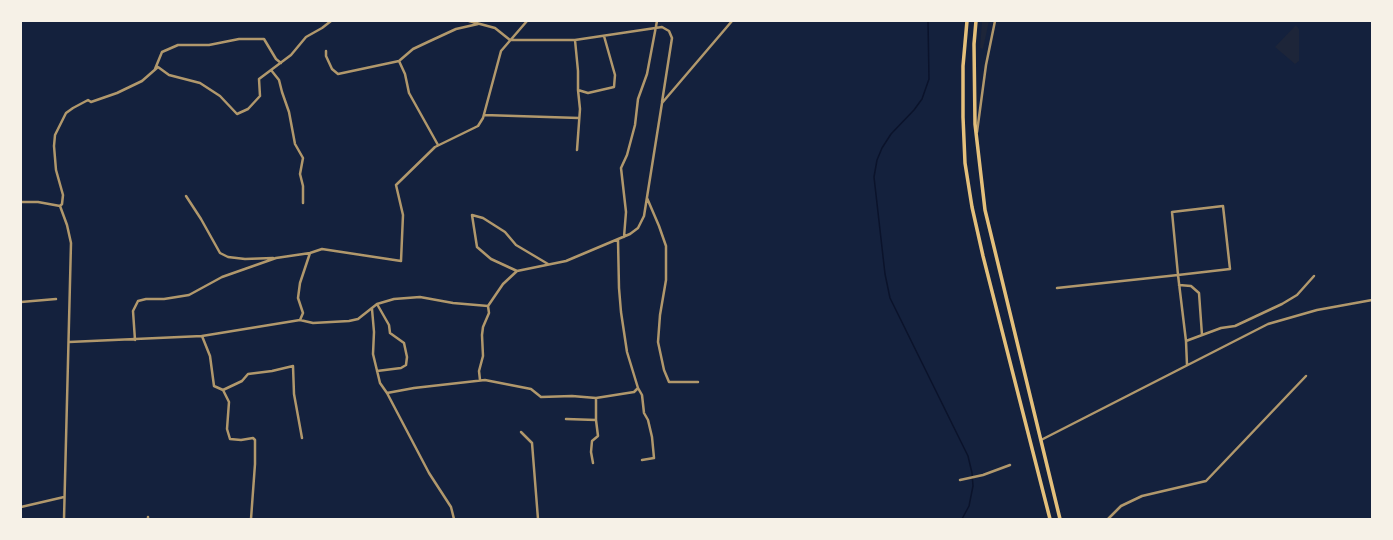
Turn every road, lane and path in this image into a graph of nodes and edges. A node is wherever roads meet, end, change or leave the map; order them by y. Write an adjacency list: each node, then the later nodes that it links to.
1 (331, 21): 16 (street)
2 (469, 21): 9 (street)
3 (527, 21): 12 (street)
4 (657, 21): 10 (street)
5 (732, 21): 20 (street)
6 (967, 21): 77 (main road)
7 (976, 21): 23 (main road)
8 (995, 21): 23 (street)
9 (478, 24): 12 (street); 15 (street)
10 (656, 28): 11 (street); 20 (street); 31 (street)
11 (604, 36): 13 (street); 19 (street)
12 (510, 40): 13 (street); 21 (street)
13 (574, 40): 19 (street)
14 (326, 51): 15 (street)
15 (399, 61): 24 (street)
16 (281, 63): 17 (street); 18 (street)
17 (154, 69): 18 (street); 30 (street)
18 (271, 70): 29 (street)
19 (578, 90): 22 (street)
20 (662, 103): 27 (street)
21 (484, 115): 22 (street); 24 (street)
22 (579, 118): 25 (street)
23 (976, 138): 66 (main road)
24 (438, 146): 33 (street)
25 (577, 150)
26 (186, 196): 34 (street)
27 (647, 197): 31 (street); 57 (street)
28 (21, 202): 30 (street)
29 (304, 203)
30 (60, 206): 52 (street)
31 (624, 237): 32 (street)
32 (618, 240): 35 (street); 58 (street)
33 (310, 253): 34 (street); 47 (street)
34 (276, 258): 50 (street)
35 (549, 264): 36 (street); 36 (street)
36 (517, 271): 45 (street)
37 (1178, 275): 37 (street); 39 (street); 40 (street)
38 (1314, 276): 48 (street)
39 (1179, 285): 48 (street); 51 (street)
40 (1057, 288)
41 (56, 299): 43 (street)
42 (1372, 300): 53 (street)
43 (21, 302)
44 (377, 304): 45 (street); 46 (street); 54 (street)
45 (488, 306): 56 (street)
46 (372, 308): 47 (street); 54 (street)
47 (300, 320): 49 (street)
48 (1202, 335): 51 (street)
49 (202, 336): 50 (street); 59 (street)
50 (135, 340): 52 (street)
51 (1186, 341): 53 (street)
52 (69, 342): 71 (street)
53 (1187, 365): 66 (street)
54 (377, 371): 60 (street)
55 (1306, 376): 79 (street)
56 (480, 380): 60 (street); 61 (street)
57 (698, 382)
58 (638, 388): 61 (street); 67 (street)
59 (223, 390): 65 (street); 74 (street)
60 (387, 393): 75 (street)
61 (596, 398): 63 (street)
62 (566, 419): 63 (street)
63 (596, 420): 68 (street)
64 (521, 432): 76 (street)
65 (302, 438)
66 (1041, 440): 78 (main road)
67 (642, 460)
68 (593, 463)
69 (1010, 464): 70 (street)
70 (960, 480)
71 (64, 497): 72 (street); 73 (street)
72 (21, 507)
73 (64, 519)
74 (251, 519)
75 (454, 519)
76 (538, 519)
77 (1050, 519)
78 (1060, 519)
79 (1108, 519)

